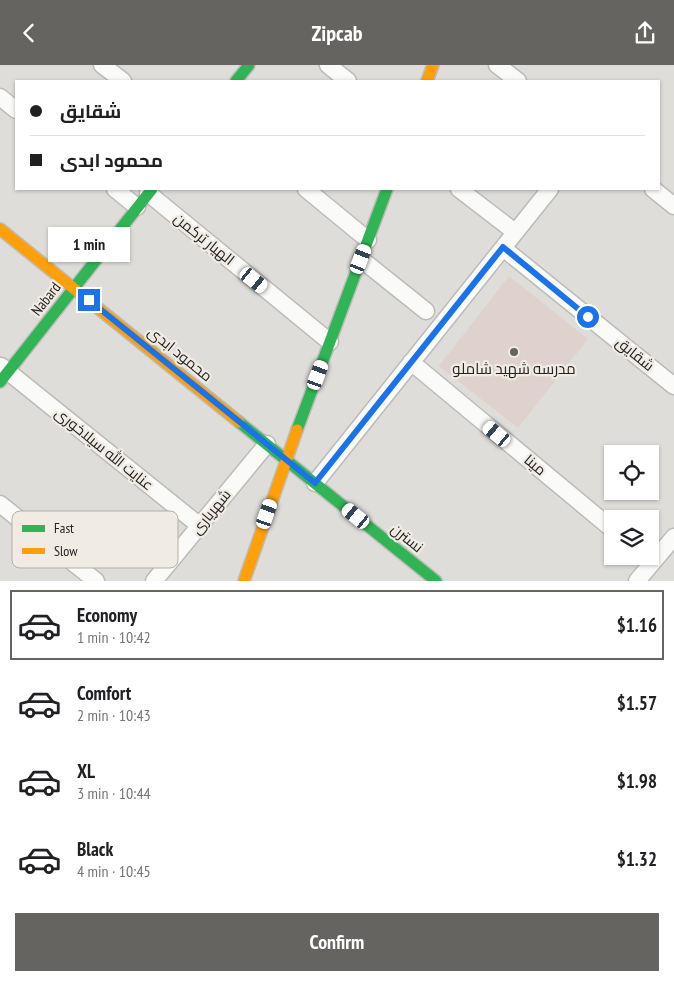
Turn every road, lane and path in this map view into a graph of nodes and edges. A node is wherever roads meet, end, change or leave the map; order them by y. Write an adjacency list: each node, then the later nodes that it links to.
1 (102, 65): 6 (street)
2 (249, 65): 7 (street)
3 (328, 65): 8 (street)
4 (433, 65): 9 (street)
5 (497, 65): 10 (street)
6 (121, 80)
7 (237, 80)
8 (347, 80)
9 (427, 80)
10 (517, 80)
11 (0, 97): 12 (street)
12 (15, 109)
13 (116, 190): 21 (street)
14 (307, 190): 24 (street)
15 (387, 190): 24 (street)
16 (460, 190): 23 (street)
17 (549, 190): 23 (street)
18 (654, 190): 20 (street)
19 (150, 191): 21 (street, Nabard); 29 (street, الهیار ترکمن)
20 (674, 206)
21 (138, 207): 27 (street, Nabard)
22 (0, 229): 27 (street, محمود ابدی)
23 (515, 233): 25 (street)
24 (368, 240): 26 (street)
25 (503, 247): 30 (street); 32 (street, شقایق)
26 (361, 259): 28 (street); 29 (street)
27 (74, 288): 31 (street, Nabard); 33 (street, محمود ابدی)
28 (426, 311)
29 (330, 342): 34 (street)
30 (411, 362): 35 (street); 38 (street, مینا)
31 (3, 373): 39 (street, عنایت الله سیلاخوری)
32 (674, 386)
33 (267, 443): 34 (street, نسترن); 39 (street, شهریاری)
34 (286, 459): 35 (street, نسترن); 49 (street)
35 (315, 483): 46 (street, نسترن)
36 (0, 504): 37 (street)
37 (12, 514)
38 (604, 522)
39 (200, 526): 42 (street, شهریاری)
40 (674, 537): 41 (street)
41 (659, 550)
42 (178, 552)
43 (646, 565): 50 (street)
44 (80, 568): 47 (street)
45 (165, 568): 48 (street, شهریاری)
46 (427, 578)
47 (96, 581)
48 (154, 581)
49 (244, 581)
50 (637, 581)

